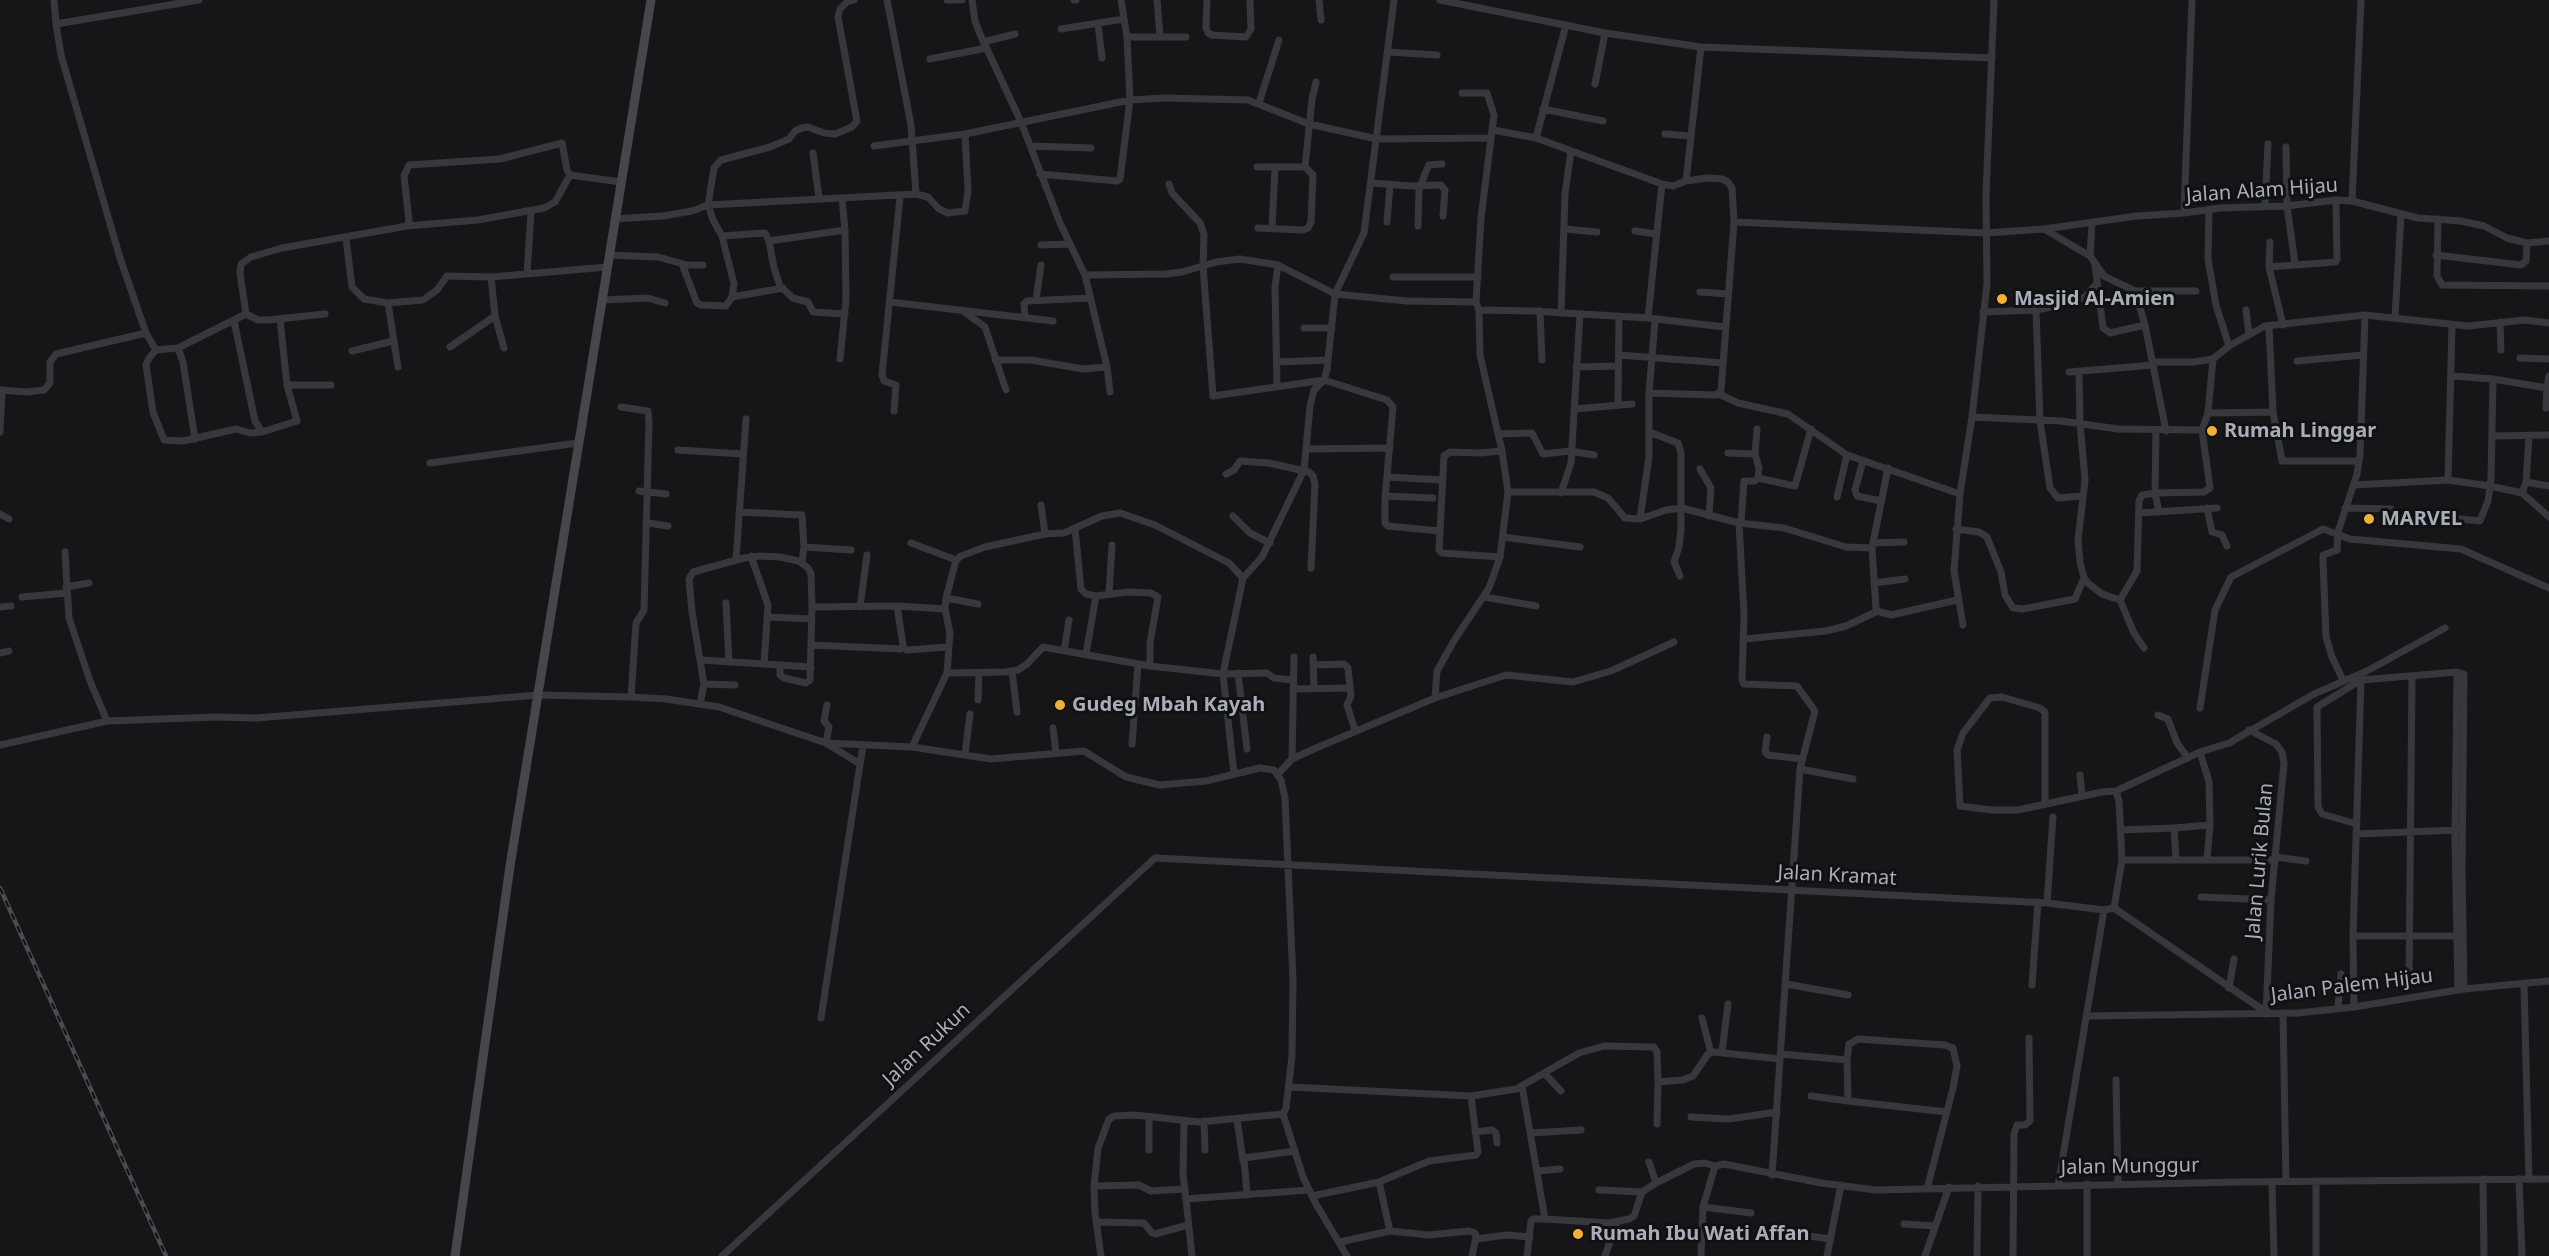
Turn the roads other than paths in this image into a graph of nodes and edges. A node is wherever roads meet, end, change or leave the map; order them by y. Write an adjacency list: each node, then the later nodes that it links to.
1 (54, 0): 21 (street)
2 (199, 0): 21 (street)
3 (651, 0): 69 (main road)
4 (854, 0): 81 (street)
5 (887, 0): 54 (street)
6 (947, 0): 7 (street)
7 (962, 0)
8 (972, 0): 31 (street)
9 (1121, 0): 19 (street)
10 (1157, 0): 27 (street)
11 (1207, 0): 12 (street)
12 (1250, 0)
13 (1319, 0): 20 (street)
14 (1394, 0): 33 (street)
15 (1440, 0): 23 (street)
16 (1994, 0): 36 (street)
17 (2192, 0): 86 (street)
18 (2361, 0): 80 (street)
19 (1124, 19): 22 (street); 28 (street)
20 (1321, 20)
21 (56, 24): 175 (street)
22 (1098, 24): 24 (street); 35 (street)
23 (1566, 25): 25 (street); 43 (street)
24 (1061, 29)
25 (1605, 33): 32 (street); 39 (street)
26 (1015, 34): 31 (street)
27 (1160, 36): 28 (street); 29 (street)
28 (1127, 37): 41 (street)
29 (1186, 37)
30 (1279, 40): 42 (street)
31 (985, 45): 37 (street); 45 (street)
32 (1701, 47): 36 (street); 50 (street)
33 (1388, 52): 34 (street); 53 (street)
34 (1437, 55)
35 (1102, 58)
36 (1992, 58): 103 (street)
37 (930, 59)
38 (1316, 82): 46 (street)
39 (1595, 84)
40 (1462, 93): 47 (street)
41 (1130, 100): 42 (street); 45 (street); 66 (street)
42 (1259, 104): 46 (street)
43 (1543, 109): 44 (street); 52 (street)
44 (1603, 121)
45 (1021, 122): 48 (street); 57 (street)
46 (1310, 124): 53 (street); 65 (street)
47 (1493, 130): 51 (street); 52 (street)
48 (965, 134): 54 (street); 75 (street)
49 (1665, 134): 50 (street)
50 (1691, 136): 68 (street)
51 (1490, 138): 53 (street); 128 (street)
52 (1536, 138): 60 (street)
53 (1377, 139): 70 (street)
54 (913, 140): 56 (street); 75 (street)
55 (2268, 144): 82 (street)
56 (874, 146)
57 (1030, 146): 59 (street); 66 (street)
58 (2286, 147): 83 (street)
59 (1091, 148)
60 (1571, 151): 73 (street); 98 (street)
61 (813, 153): 77 (street)
62 (1442, 164): 74 (street)
63 (1257, 166): 64 (street)
64 (1275, 166): 65 (street); 97 (street)
65 (1305, 167): 97 (street)
66 (1040, 174): 111 (street)
67 (570, 175): 69 (street); 85 (street); 94 (street)
68 (1686, 181): 73 (street); 92 (street)
69 (621, 182): 89 (main road)
70 (1371, 183): 72 (street); 136 (street)
71 (1169, 184): 122 (street)
72 (1390, 184): 74 (street); 91 (street)
73 (1662, 184): 104 (street)
74 (1421, 186): 88 (street); 95 (street)
75 (916, 195): 76 (street)
76 (900, 197): 78 (street); 145 (street)
77 (819, 198): 78 (street); 81 (street)
78 (842, 198): 100 (street)
79 (2336, 200): 80 (street, Jalan Alam Hijau); 83 (street, Jalan Alam Hijau); 118 (street)
80 (2352, 201): 87 (street, Jalan Alam Hijau)
81 (708, 205): 89 (street); 105 (street)
82 (2265, 206): 83 (street, Jalan Alam Hijau); 84 (street, Jalan Alam Hijau)
83 (2287, 206): 118 (street)
84 (2209, 210): 86 (street, Jalan Alam Hijau); 179 (street)
85 (531, 212): 94 (street); 125 (street)
86 (2184, 213): 93 (street, Jalan Alam Hijau)
87 (2401, 215): 90 (street, Jalan Alam Hijau); 161 (street)
88 (1443, 216)
89 (615, 219): 113 (main road)
90 (2438, 219): 110 (street, Jalan Alam Hijau); 114 (street)
91 (1387, 222)
92 (1734, 222): 103 (street, Jalan Alam Hijau); 137 (street)
93 (2092, 223): 99 (street, Jalan Alam Hijau); 115 (street)
94 (407, 226): 106 (street)
95 (1418, 226)
96 (1258, 228): 97 (street)
97 (1272, 228)
98 (1565, 229): 102 (street); 152 (street)
99 (2044, 229): 103 (street, Jalan Alam Hijau); 115 (street)
100 (845, 230): 107 (street); 155 (street)
101 (1635, 231): 104 (street)
102 (1597, 232)
103 (1986, 232): 151 (street)
104 (1656, 234): 162 (street)
105 (722, 236): 107 (street); 138 (street)
106 (346, 239): 143 (street); 153 (street)
107 (770, 241): 132 (street)
108 (2549, 241): 110 (street, Jalan Alam Hijau)
109 (2270, 242): 124 (street)
110 (2527, 243): 114 (street)
111 (1070, 244): 112 (street); 126 (street)
112 (1041, 245)
113 (609, 255): 116 (street); 123 (main road)
114 (2436, 255): 131 (street)
115 (2091, 256): 117 (street)
116 (682, 264): 119 (street); 138 (street)
117 (2095, 264): 130 (street); 133 (street)
118 (2295, 264): 124 (street)
119 (703, 265)
120 (1041, 265): 141 (street)
121 (1278, 265): 122 (street); 136 (street); 196 (street)
122 (1203, 266): 126 (street); 211 (street)
123 (607, 267): 125 (street); 140 (main road)
124 (2270, 267): 169 (street)
125 (527, 274): 129 (street)
126 (1085, 275): 139 (street)
127 (1392, 277): 128 (street)
128 (1478, 277): 142 (street)
129 (491, 278): 143 (street); 158 (street)
130 (2097, 283): 148 (street); 168 (street)
131 (2549, 286)
132 (783, 288): 138 (street); 155 (street)
133 (2135, 291): 134 (street); 168 (street)
134 (2196, 291)
135 (1700, 292): 137 (street)
136 (1335, 294): 142 (street); 174 (street)
137 (1728, 294): 172 (street)
138 (732, 297)
139 (1090, 298): 141 (street); 201 (street)
140 (603, 300): 144 (street); 243 (main road)
141 (1036, 300): 160 (street)
142 (1476, 302): 147 (street)
143 (388, 303): 177 (street)
144 (664, 303)
145 (890, 303): 146 (street); 223 (street)
146 (961, 310): 160 (street); 192 (street)
147 (1479, 310): 150 (street); 238 (street)
148 (2036, 310): 151 (street); 228 (street)
149 (2246, 310): 176 (street)
150 (1540, 311): 152 (street); 194 (street)
151 (1983, 312): 226 (street)
152 (1561, 313): 156 (street)
153 (246, 314): 163 (street); 164 (street)
154 (325, 314): 163 (street)
155 (845, 314): 188 (street)
156 (1580, 314): 159 (street); 202 (street)
157 (2365, 315): 161 (street); 169 (street); 186 (street)
158 (495, 316): 178 (street); 181 (street)
159 (1619, 316): 162 (street); 185 (street)
160 (1025, 317): 165 (street)
161 (2396, 318): 170 (street)
162 (1651, 319): 172 (street); 189 (street)
163 (280, 320): 209 (street)
164 (234, 321): 180 (street); 236 (street)
165 (1053, 321)
166 (2500, 322): 167 (street); 170 (street); 183 (street)
167 (2549, 324)
168 (2145, 325): 198 (street)
169 (2283, 325): 171 (street)
170 (2451, 325): 205 (street)
171 (2269, 326): 176 (street); 224 (street)
172 (1725, 327): 197 (street)
173 (1304, 328): 174 (street)
174 (1332, 328): 193 (street)
175 (146, 333): 182 (street); 213 (street)
176 (2249, 334): 179 (street)
177 (393, 340): 184 (street); 200 (street)
178 (450, 346)
179 (2229, 346): 190 (street)
180 (178, 348): 182 (street); 242 (street)
181 (504, 348)
182 (156, 350): 242 (street)
183 (2501, 350)
184 (352, 351)
185 (1619, 355): 189 (street); 199 (street)
186 (2363, 355): 195 (street); 255 (street)
187 (2520, 358): 191 (street)
188 (840, 359)
189 (1652, 359): 197 (street); 216 (street)
190 (2212, 359): 198 (street); 225 (street)
191 (2549, 359)
192 (995, 360): 201 (street); 214 (street)
193 (1328, 360): 196 (street); 208 (street)
194 (1542, 360)
195 (2297, 361)
196 (1277, 363): 211 (street)
197 (1723, 363): 217 (street)
198 (2153, 364): 204 (street); 234 (street)
199 (1618, 366): 202 (street); 219 (street)
200 (398, 367)
201 (1107, 367): 215 (street)
202 (1576, 367): 222 (street)
203 (2069, 372): 204 (street)
204 (2079, 372): 229 (street)
205 (2452, 376): 207 (street); 264 (street)
206 (2549, 376): 212 (street)
207 (2493, 379): 212 (street); 240 (street)
208 (1324, 380): 211 (street); 244 (street); 245 (street)
209 (287, 385): 210 (street); 236 (street)
210 (331, 385)
211 (1277, 386)
212 (2547, 387): 221 (street)
213 (1, 390): 235 (street)
214 (1006, 390)
215 (1110, 392)
216 (1648, 393): 217 (street); 237 (street)
217 (1719, 394): 231 (street)
218 (1632, 404): 219 (street)
219 (1618, 405): 222 (street)
220 (621, 407): 269 (street)
221 (2546, 408)
222 (1574, 409): 248 (street)
223 (894, 411)
224 (2273, 412): 225 (street); 255 (street)
225 (2208, 413): 233 (street)
226 (1972, 417): 228 (street); 274 (street)
227 (746, 419): 250 (street)
228 (2040, 421): 229 (street); 276 (street)
229 (2080, 423): 232 (street); 276 (street)
230 (1757, 429): 251 (street)
231 (1811, 429): 253 (street); 262 (street)
232 (2156, 430): 234 (street); 272 (street)
233 (2202, 430): 234 (street); 272 (street)
234 (2166, 431)
235 (0, 432)
236 (262, 432): 242 (street)
237 (1649, 432): 281 (street); 294 (street)
238 (1498, 434): 247 (street); 248 (street)
239 (2549, 435): 241 (street)
240 (2492, 436): 241 (street); 265 (street)
241 (2529, 436): 268 (street)
242 (195, 439)
243 (578, 443): 256 (street); 383 (main road)
244 (1390, 448): 245 (street); 261 (street)
245 (1307, 449): 259 (street)
246 (678, 450): 250 (street)
247 (1502, 451): 263 (street); 270 (street)
248 (1572, 452): 252 (street); 271 (street)
249 (1728, 453): 251 (street)
250 (744, 454): 286 (street)
251 (1755, 454): 262 (street)
252 (1594, 455)
253 (1847, 455): 254 (street); 277 (street)
254 (1863, 461): 257 (street); 279 (street)
255 (2359, 461): 266 (street)
256 (430, 463)
257 (1888, 468): 274 (street); 279 (street)
258 (1700, 469): 291 (street)
259 (1304, 470): 260 (street); 306 (street); 320 (street)
260 (1226, 474)
261 (1387, 477): 263 (street); 275 (street)
262 (1758, 478): 297 (street)
263 (1442, 480): 301 (street)
264 (2448, 480): 265 (street); 266 (street)
265 (2490, 482): 268 (street); 295 (street)
266 (2354, 485): 284 (street)
267 (2549, 486): 268 (street)
268 (2524, 489): 292 (street)
269 (643, 491): 273 (street); 296 (street)
270 (1508, 492): 271 (street); 303 (street)
271 (1561, 493): 294 (street)
272 (2155, 493): 287 (street); 288 (street)
273 (666, 494)
274 (1960, 494): 300 (street)
275 (1385, 496): 278 (street); 301 (street)
276 (2083, 496): 323 (street)
277 (1837, 497)
278 (1433, 498)
279 (1881, 501): 308 (street)
280 (1041, 505): 302 (street)
281 (1682, 508): 291 (street); 294 (street); 321 (street)
282 (2207, 508): 283 (street); 287 (street); 309 (street)
283 (2217, 508)
284 (2345, 508): 285 (street); 376 (street, bridge)
285 (2391, 509)
286 (739, 512): 310 (street); 317 (street)
287 (2159, 512): 288 (street)
288 (2139, 513): 335 (street)
289 (0, 514): 293 (street)
290 (1233, 516): 306 (street)
291 (1709, 516): 297 (street)
292 (2549, 517)
293 (9, 519)
294 (1640, 519)
295 (2460, 519)
296 (648, 523): 298 (street); 384 (street)
297 (1740, 523): 308 (street); 351 (street)
298 (668, 526)
299 (1075, 529): 302 (street); 322 (street); 330 (street)
300 (1956, 529): 323 (street); 334 (street)
301 (1439, 531): 316 (street)
302 (1045, 534): 318 (street)
303 (1503, 537): 311 (street); 316 (street)
304 (1904, 542): 308 (street)
305 (911, 543): 318 (street)
306 (1270, 543): 322 (street)
307 (1112, 545): 329 (street)
308 (1873, 546): 326 (street)
309 (2227, 546)
310 (804, 547): 312 (street); 319 (street)
311 (1580, 547)
312 (851, 550)
313 (65, 552): 328 (street)
314 (867, 555): 343 (street)
315 (751, 556): 317 (street); 319 (street); 346 (street)
316 (1500, 557): 332 (street)
317 (736, 560): 362 (street)
318 (956, 560): 333 (street)
319 (802, 562): 342 (street)
320 (1311, 568)
321 (1680, 576)
322 (1244, 578): 373 (street)
323 (2084, 578): 335 (street)
324 (1905, 579): 326 (street)
325 (89, 583): 328 (street)
326 (1874, 584): 345 (street)
327 (2549, 588): 389 (street)
328 (67, 590): 331 (street); 393 (street)
329 (1109, 594): 330 (street); 367 (street)
330 (1096, 596): 360 (street)
331 (22, 597)
332 (1485, 597): 340 (street); 385 (street)
333 (946, 598): 337 (street); 344 (street)
334 (1957, 600): 345 (street); 349 (street)
335 (2120, 600): 355 (street)
336 (726, 603): 363 (street)
337 (978, 604)
338 (11, 606): 341 (street)
339 (897, 606): 343 (street); 344 (street); 353 (street)
340 (1536, 606)
341 (0, 607)
342 (812, 607): 343 (street); 347 (street)
343 (860, 607)
344 (945, 609): 354 (street)
345 (1878, 611): 351 (street)
346 (768, 617): 347 (street); 364 (street)
347 (812, 619): 353 (street)
348 (1069, 620): 358 (street)
349 (1963, 625)
350 (2445, 628): 376 (street)
351 (1744, 639): 409 (street)
352 (1674, 642): 385 (street)
353 (811, 645): 368 (street)
354 (948, 647): 356 (street); 372 (street)
355 (2144, 648)
356 (907, 650)
357 (9, 651): 359 (street)
358 (1064, 651): 360 (street); 369 (street)
359 (0, 653)
360 (1086, 654): 365 (street)
361 (1294, 657): 375 (street)
362 (701, 660): 363 (street); 378 (street)
363 (729, 662): 364 (street)
364 (764, 664): 366 (street)
365 (1138, 664): 367 (street); 399 (street)
366 (780, 665): 368 (street); 368 (street)
367 (1150, 666): 373 (street)
368 (811, 667)
369 (1012, 671): 370 (street); 390 (street)
370 (979, 673): 372 (street); 386 (street)
371 (1238, 673): 373 (street); 375 (street); 403 (street)
372 (946, 674): 402 (street)
373 (1223, 674): 412 (street)
374 (2412, 676): 377 (street); 424 (street); 425 (street)
375 (1292, 680): 382 (street)
376 (2343, 680): 396 (street)
377 (2361, 680): 420 (street); 420 (street)
378 (704, 684): 379 (street); 387 (street)
379 (735, 685)
380 (1314, 688): 381 (street); 381 (street); 382 (street)
381 (1350, 688): 395 (street)
382 (1293, 689): 408 (street)
383 (539, 695): 384 (street); 393 (street); 536 (main road)
384 (631, 697): 387 (street)
385 (1435, 698): 395 (street)
386 (978, 700)
387 (700, 704): 398 (street)
388 (827, 705): 398 (street)
389 (2200, 708)
390 (1017, 712)
391 (970, 714): 406 (street)
392 (2158, 715): 407 (street)
393 (107, 720): 401 (street)
394 (1053, 728): 405 (street)
395 (1355, 730): 408 (street)
396 (2249, 730): 404 (street); 429 (street, Jalan Lurik Bulan)
397 (1767, 737): 409 (street)
398 (826, 743): 400 (street); 410 (street)
399 (1132, 744)
400 (863, 745): 402 (street); 410 (street)
401 (0, 746)
402 (912, 747): 406 (street)
403 (1247, 749)
404 (2200, 752): 407 (street); 421 (street)
405 (1056, 753): 406 (street); 412 (street)
406 (965, 755)
407 (2188, 758): 416 (street)
408 (1292, 759): 413 (street)
409 (1802, 759): 411 (street)
410 (860, 764): 460 (street)
411 (1800, 769): 415 (street); 434 (street)
412 (1234, 774): 413 (street)
413 (1278, 774): 433 (street)
414 (2080, 775): 417 (street)
415 (1853, 779)
416 (2116, 791): 417 (street); 423 (street)
417 (2082, 796): 418 (street)
418 (2045, 803): 418 (street)
419 (2053, 817): 438 (street)
420 (2356, 824): 426 (street)
421 (2210, 825): 422 (street); 431 (street)
422 (2174, 828): 423 (street); 428 (street)
423 (2121, 830): 430 (street)
424 (2459, 830): 425 (street); 442 (street); 452 (street)
425 (2409, 832): 426 (street); 443 (street)
426 (2356, 834): 441 (street)
427 (1155, 858): 433 (street, Jalan Kramat); 537 (street, Jalan Rukun)
428 (2176, 859): 430 (street); 431 (street)
429 (2274, 859): 431 (street); 432 (street); 436 (street, Jalan Lurik Bulan)
430 (2122, 860): 439 (street)
431 (2207, 860)
432 (2306, 861)
433 (1289, 864): 434 (street, Jalan Kramat); 471 (street)
434 (1793, 890): 437 (street, Jalan Kramat); 447 (street)
435 (2201, 897): 436 (street)
436 (2271, 900): 457 (street, Jalan Lurik Bulan)
437 (2038, 902): 438 (street, Jalan Kramat); 449 (street)
438 (2048, 903): 440 (street, Jalan Kramat)
439 (2114, 908): 440 (street, Jalan Kramat); 451 (street)
440 (2104, 910): 459 (street)
441 (2354, 936): 443 (street); 456 (street)
442 (2456, 936): 443 (street); 452 (street)
443 (2408, 938): 450 (street)
444 (2234, 959): 451 (street)
445 (2341, 974): 455 (street)
446 (2549, 981): 448 (street, Jalan Palem Hijau)
447 (1786, 984): 453 (street); 465 (street)
448 (2524, 984): 452 (street, Jalan Palem Hijau); 500 (street)
449 (2032, 985)
450 (2409, 986)
451 (2229, 988): 457 (street)
452 (2461, 989): 456 (street, Jalan Palem Hijau)
453 (1848, 995)
454 (1728, 1004): 463 (street)
455 (2338, 1007): 456 (street, Jalan Palem Hijau); 458 (street, Jalan Palem Hijau)
456 (2354, 1007)
457 (2266, 1013): 458 (street, Jalan Palem Hijau); 459 (street, Jalan Palem Hijau)
458 (2283, 1013): 503 (street)
459 (2086, 1016): 513 (street)
460 (821, 1018)
461 (1702, 1018): 464 (street)
462 (2029, 1038): 512 (street)
463 (1722, 1052): 464 (street); 465 (street)
464 (1711, 1053): 469 (street)
465 (1780, 1057): 466 (street); 476 (street)
466 (1847, 1060): 475 (street); 477 (street)
467 (1545, 1074): 469 (street); 470 (street); 472 (street)
468 (2116, 1080): 508 (street)
469 (1658, 1082): 484 (street)
470 (1522, 1086): 473 (street); 487 (street)
471 (1290, 1087): 473 (street); 478 (street)
472 (1561, 1091)
473 (1471, 1096): 486 (street)
474 (1811, 1096): 475 (street)
475 (1848, 1101): 477 (street)
476 (1777, 1112): 479 (street); 497 (street)
477 (1947, 1112): 516 (street)
478 (1283, 1114): 481 (street); 491 (street)
479 (1691, 1116)
480 (1149, 1118): 482 (street); 489 (street); 510 (street)
481 (1237, 1119): 483 (street); 492 (street)
482 (1184, 1121): 483 (street); 515 (street)
483 (1204, 1122): 490 (street)
484 (1657, 1124)
485 (1581, 1130): 487 (street)
486 (1475, 1132): 488 (street); 502 (street)
487 (1532, 1133): 496 (street)
488 (1497, 1143)
489 (1149, 1150)
490 (1205, 1150)
491 (1295, 1151): 492 (street); 519 (street)
492 (1243, 1161): 520 (street)
493 (1649, 1162): 505 (street)
494 (1715, 1166): 497 (street, Jalan Munggur); 505 (street, Jalan Munggur); 522 (street)
495 (1560, 1169): 496 (street)
496 (1538, 1171): 524 (street)
497 (1773, 1175): 509 (street, Jalan Munggur)
498 (2483, 1179): 499 (street, Jalan Munggur); 504 (street, Jalan Munggur); 552 (street)
499 (2519, 1179): 500 (street, Jalan Munggur); 553 (street)
500 (2529, 1179): 501 (street, Jalan Munggur)
501 (2549, 1179)
502 (1379, 1182): 519 (street); 530 (street)
503 (2286, 1182): 504 (street, Jalan Munggur); 506 (street, Jalan Munggur)
504 (2316, 1182): 551 (street)
505 (1656, 1183): 518 (street, Jalan Munggur)
506 (2272, 1183): 508 (street, Jalan Munggur); 550 (street)
507 (2086, 1184): 508 (street, Jalan Munggur); 513 (street, Jalan Munggur); 549 (street)
508 (2118, 1184)
509 (1841, 1185): 516 (street, Jalan Munggur); 534 (street)
510 (1094, 1186): 515 (street); 525 (street)
511 (1978, 1186): 512 (street, Jalan Munggur); 514 (street, Jalan Munggur); 547 (street)
512 (2012, 1186): 513 (street, Jalan Munggur); 548 (street)
513 (2058, 1186)
514 (1949, 1187): 516 (street, Jalan Munggur); 529 (street)
515 (1184, 1189): 521 (street)
516 (1927, 1189)
517 (1599, 1190): 518 (street)
518 (1642, 1192): 526 (street)
519 (1311, 1193): 520 (street); 535 (street)
520 (1247, 1195): 521 (street)
521 (1186, 1199): 528 (street)
522 (1703, 1207): 523 (street); 544 (street)
523 (1751, 1213)
524 (1545, 1219): 526 (street); 532 (street)
525 (1097, 1222): 528 (street); 538 (street)
526 (1617, 1222): 543 (street)
527 (1904, 1224): 529 (street)
528 (1188, 1225): 539 (street)
529 (1935, 1226): 546 (street)
530 (1390, 1231): 533 (street); 535 (street)
531 (1779, 1232): 534 (street)
532 (1530, 1237): 533 (street); 542 (street)
533 (1476, 1239): 541 (street)
534 (1831, 1239): 545 (street)
535 (1340, 1242): 540 (street)
536 (455, 1256)
537 (722, 1256)
538 (1101, 1256)
539 (1192, 1256)
540 (1347, 1256)
541 (1473, 1256)
542 (1527, 1256)
543 (1605, 1256)
544 (1701, 1256)
545 (1827, 1256)
546 (1925, 1256)
547 (1977, 1256)
548 (2013, 1256)
549 (2087, 1256)
550 (2274, 1256)
551 (2316, 1256)
552 (2484, 1256)
553 (2522, 1256)

